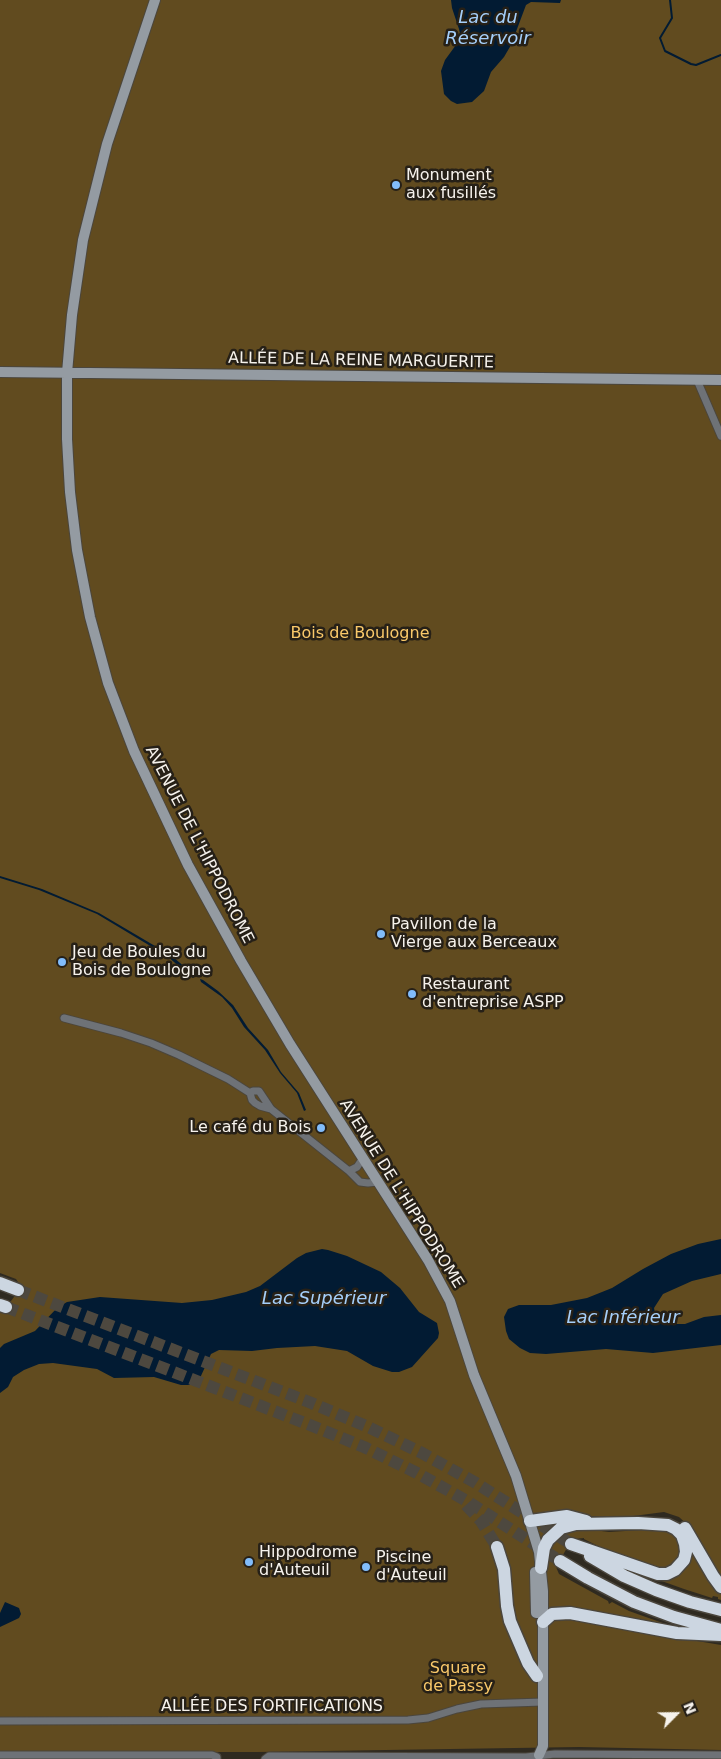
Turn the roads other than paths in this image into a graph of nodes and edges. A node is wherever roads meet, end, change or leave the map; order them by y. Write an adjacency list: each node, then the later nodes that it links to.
1 (155, 0): 3 (main road, AVENUE DE L'HIPPODROME)
2 (0, 372): 3 (main road, ALLÉE DE LA REINE MARGUERITE)
3 (67, 373): 4 (main road, ALLÉE DE LA REINE MARGUERITE); 8 (main road, AVENUE DE L'HIPPODROME)
4 (697, 380): 5 (main road, ALLÉE DE LA REINE MARGUERITE); 6 (street)
5 (721, 380)
6 (721, 436)
7 (64, 1018): 9 (street)
8 (363, 1158): 9 (street); 10 (main road, AVENUE DE L'HIPPODROME)
9 (349, 1171): 10 (street)
10 (378, 1182): 13 (main road, AVENUE DE L'HIPPODROME)
11 (0, 1283): 12 (highway)
12 (18, 1290)
13 (530, 1521): 14 (highway); 16 (main road, AVENUE DE L'HIPPODROME)
14 (593, 1524): 15 (highway); 19 (highway)
15 (627, 1524): 20 (highway); 21 (highway)
16 (534, 1534): 19 (main road); 25 (main road)
17 (497, 1547): 25 (highway)
18 (560, 1561): 23 (highway)
19 (541, 1568): 22 (main road)
20 (721, 1587)
21 (721, 1610)
22 (543, 1622): 24 (highway); 26 (main road)
23 (721, 1630)
24 (721, 1635)
25 (536, 1676): 26 (main road)
26 (540, 1702): 27 (street, ALLÉE DES FORTIFICATIONS); 30 (main road)
27 (0, 1721)
28 (721, 1754): 30 (street)
29 (0, 1755): 31 (street)
30 (538, 1757): 32 (street)
31 (217, 1758)
32 (265, 1758)

